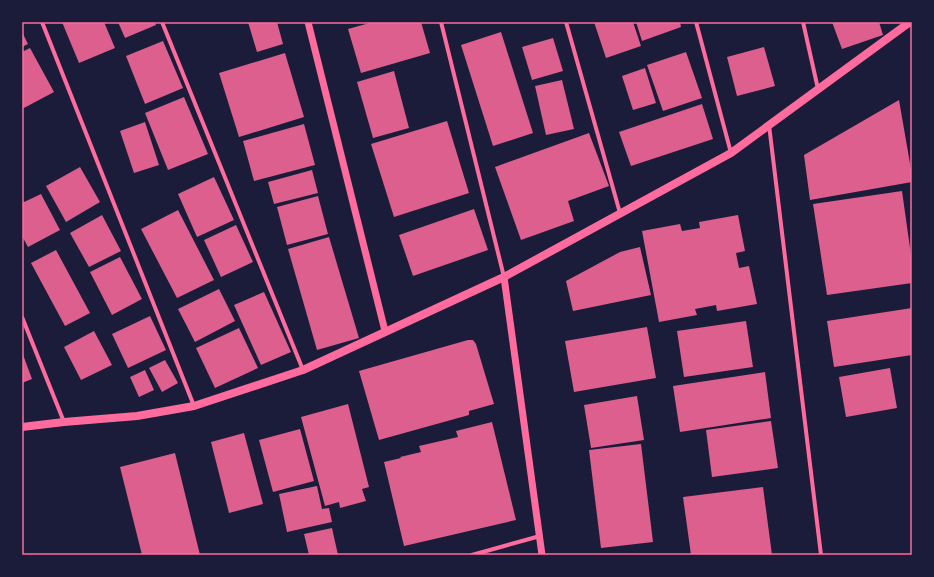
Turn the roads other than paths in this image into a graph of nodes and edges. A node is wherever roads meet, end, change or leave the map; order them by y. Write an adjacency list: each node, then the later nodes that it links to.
1 (42, 22): 17 (street)
2 (162, 22): 16 (street)
3 (308, 22): 15 (street)
4 (441, 22): 13 (street)
5 (566, 22): 12 (street)
6 (696, 22): 11 (street)
7 (804, 22): 9 (street)
8 (910, 22): 9 (main road)
9 (818, 89): 10 (main road)
10 (769, 125): 11 (main road); 23 (street)
11 (731, 153): 12 (main road)
12 (620, 213): 13 (main road)
13 (504, 276): 15 (main road); 20 (street)
14 (22, 317): 18 (street)
15 (385, 331): 16 (main road)
16 (303, 370): 17 (main road)
17 (194, 406): 18 (main road)
18 (64, 422): 19 (main road)
19 (22, 427)
20 (540, 536): 21 (street); 22 (street)
21 (472, 555)
22 (542, 555)
23 (821, 555)

